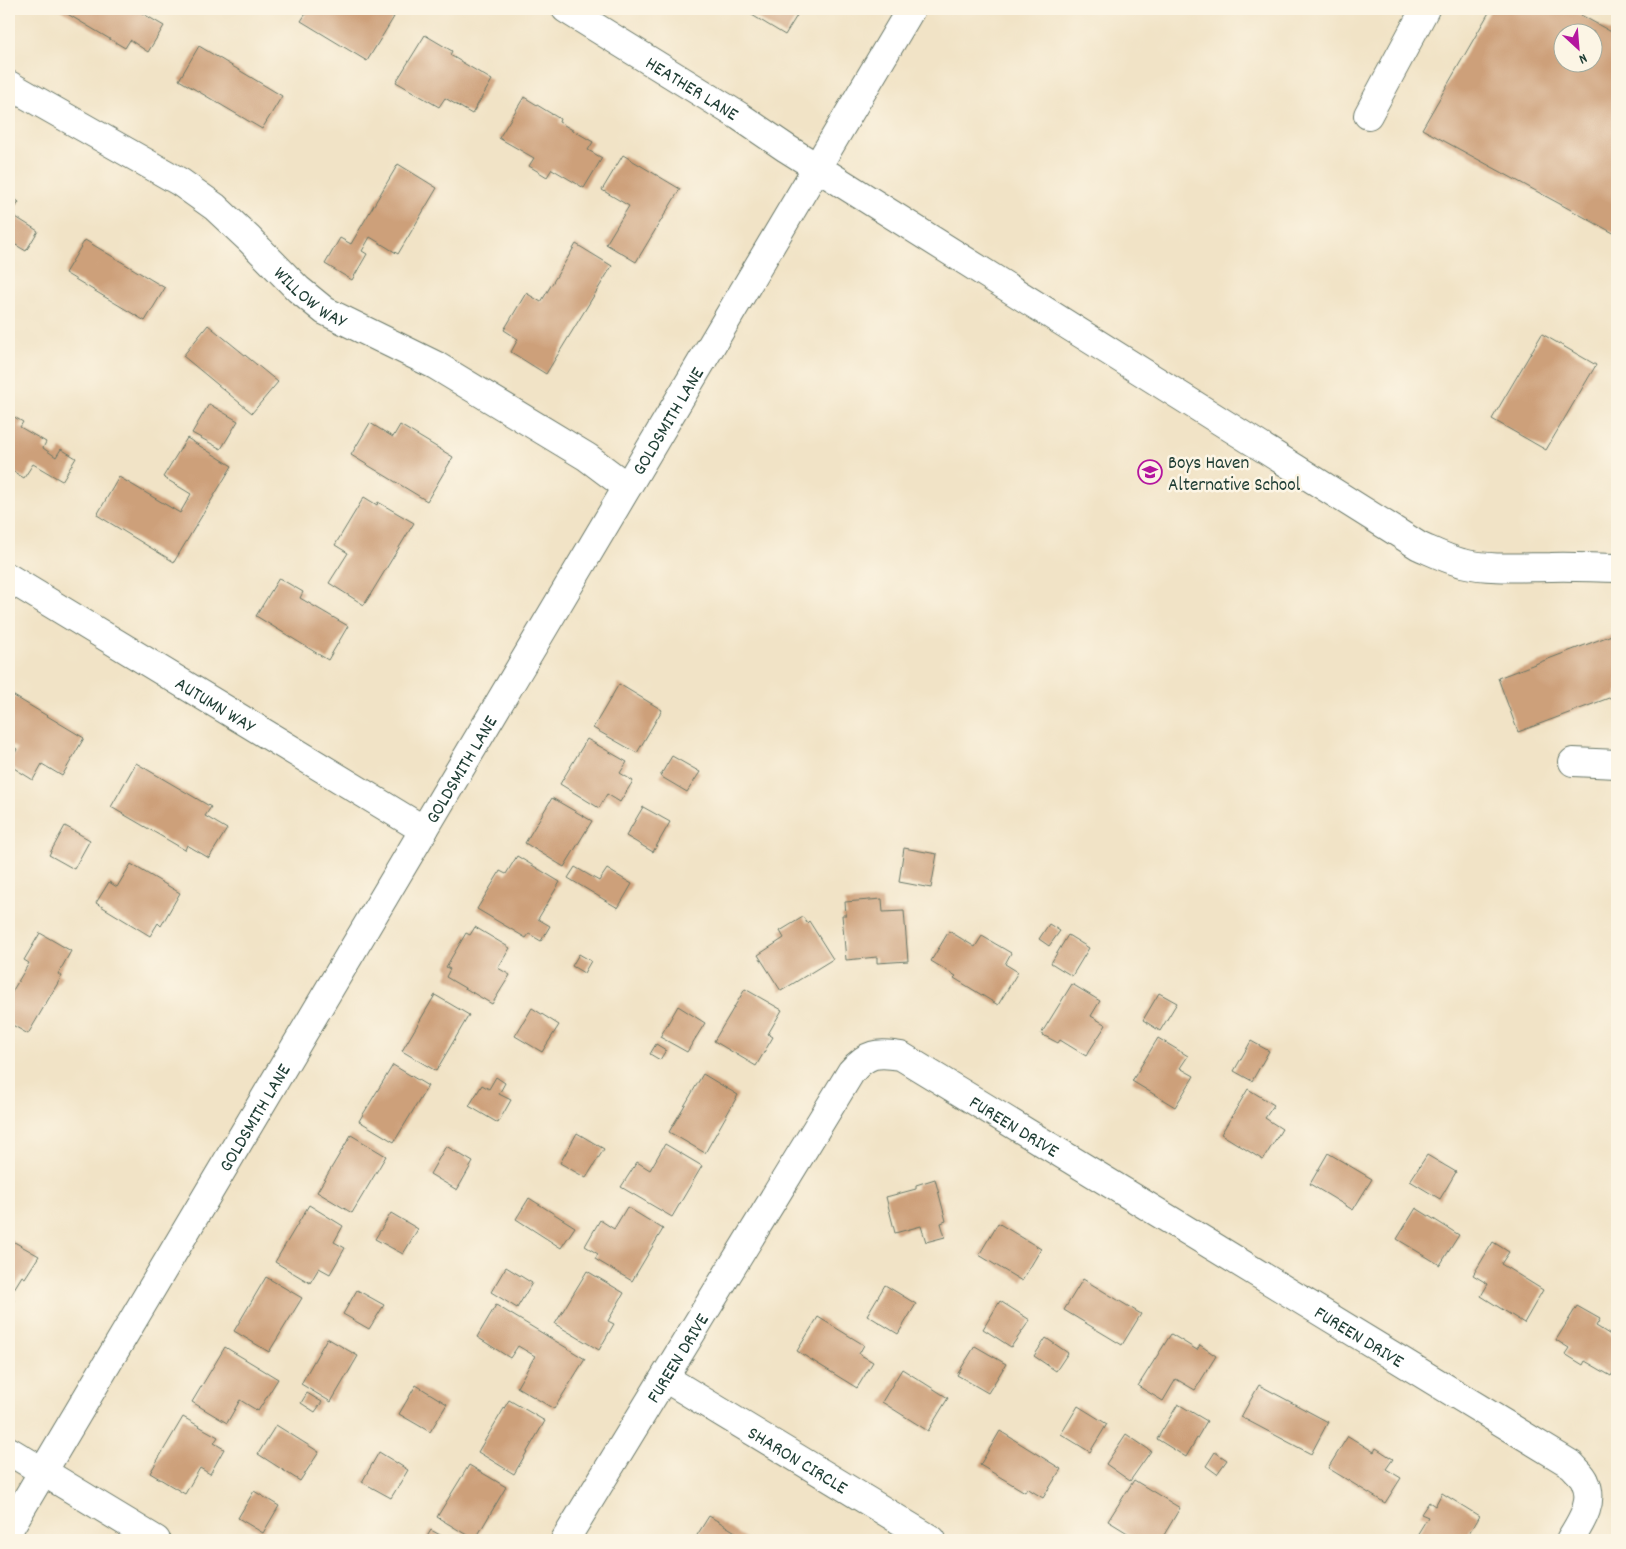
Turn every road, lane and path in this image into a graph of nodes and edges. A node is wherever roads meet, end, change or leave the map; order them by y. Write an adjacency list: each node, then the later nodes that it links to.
1 (566, 9): 6 (street, HEATHER LANE)
2 (912, 9): 6 (street, GOLDSMITH LANE)
3 (1425, 9): 5 (street)
4 (9, 85): 7 (street, WILLOW WAY)
5 (1368, 115)
6 (817, 167): 7 (street, GOLDSMITH LANE); 8 (street, HEATHER LANE)
7 (627, 487): 12 (street, GOLDSMITH LANE)
8 (1617, 568)
9 (9, 578): 12 (street, AUTUMN WAY)
10 (1573, 762): 11 (street)
11 (1617, 764)
12 (424, 830): 15 (street, GOLDSMITH LANE)
13 (665, 1378): 18 (street, FUREEN DRIVE); 19 (street, SHARON CIRCLE); 20 (street, FUREEN DRIVE)
14 (9, 1452): 15 (street)
15 (42, 1473): 16 (street, GOLDSMITH LANE); 17 (street)
16 (9, 1529)
17 (156, 1540)
18 (565, 1540)
19 (932, 1540)
20 (1570, 1540)

